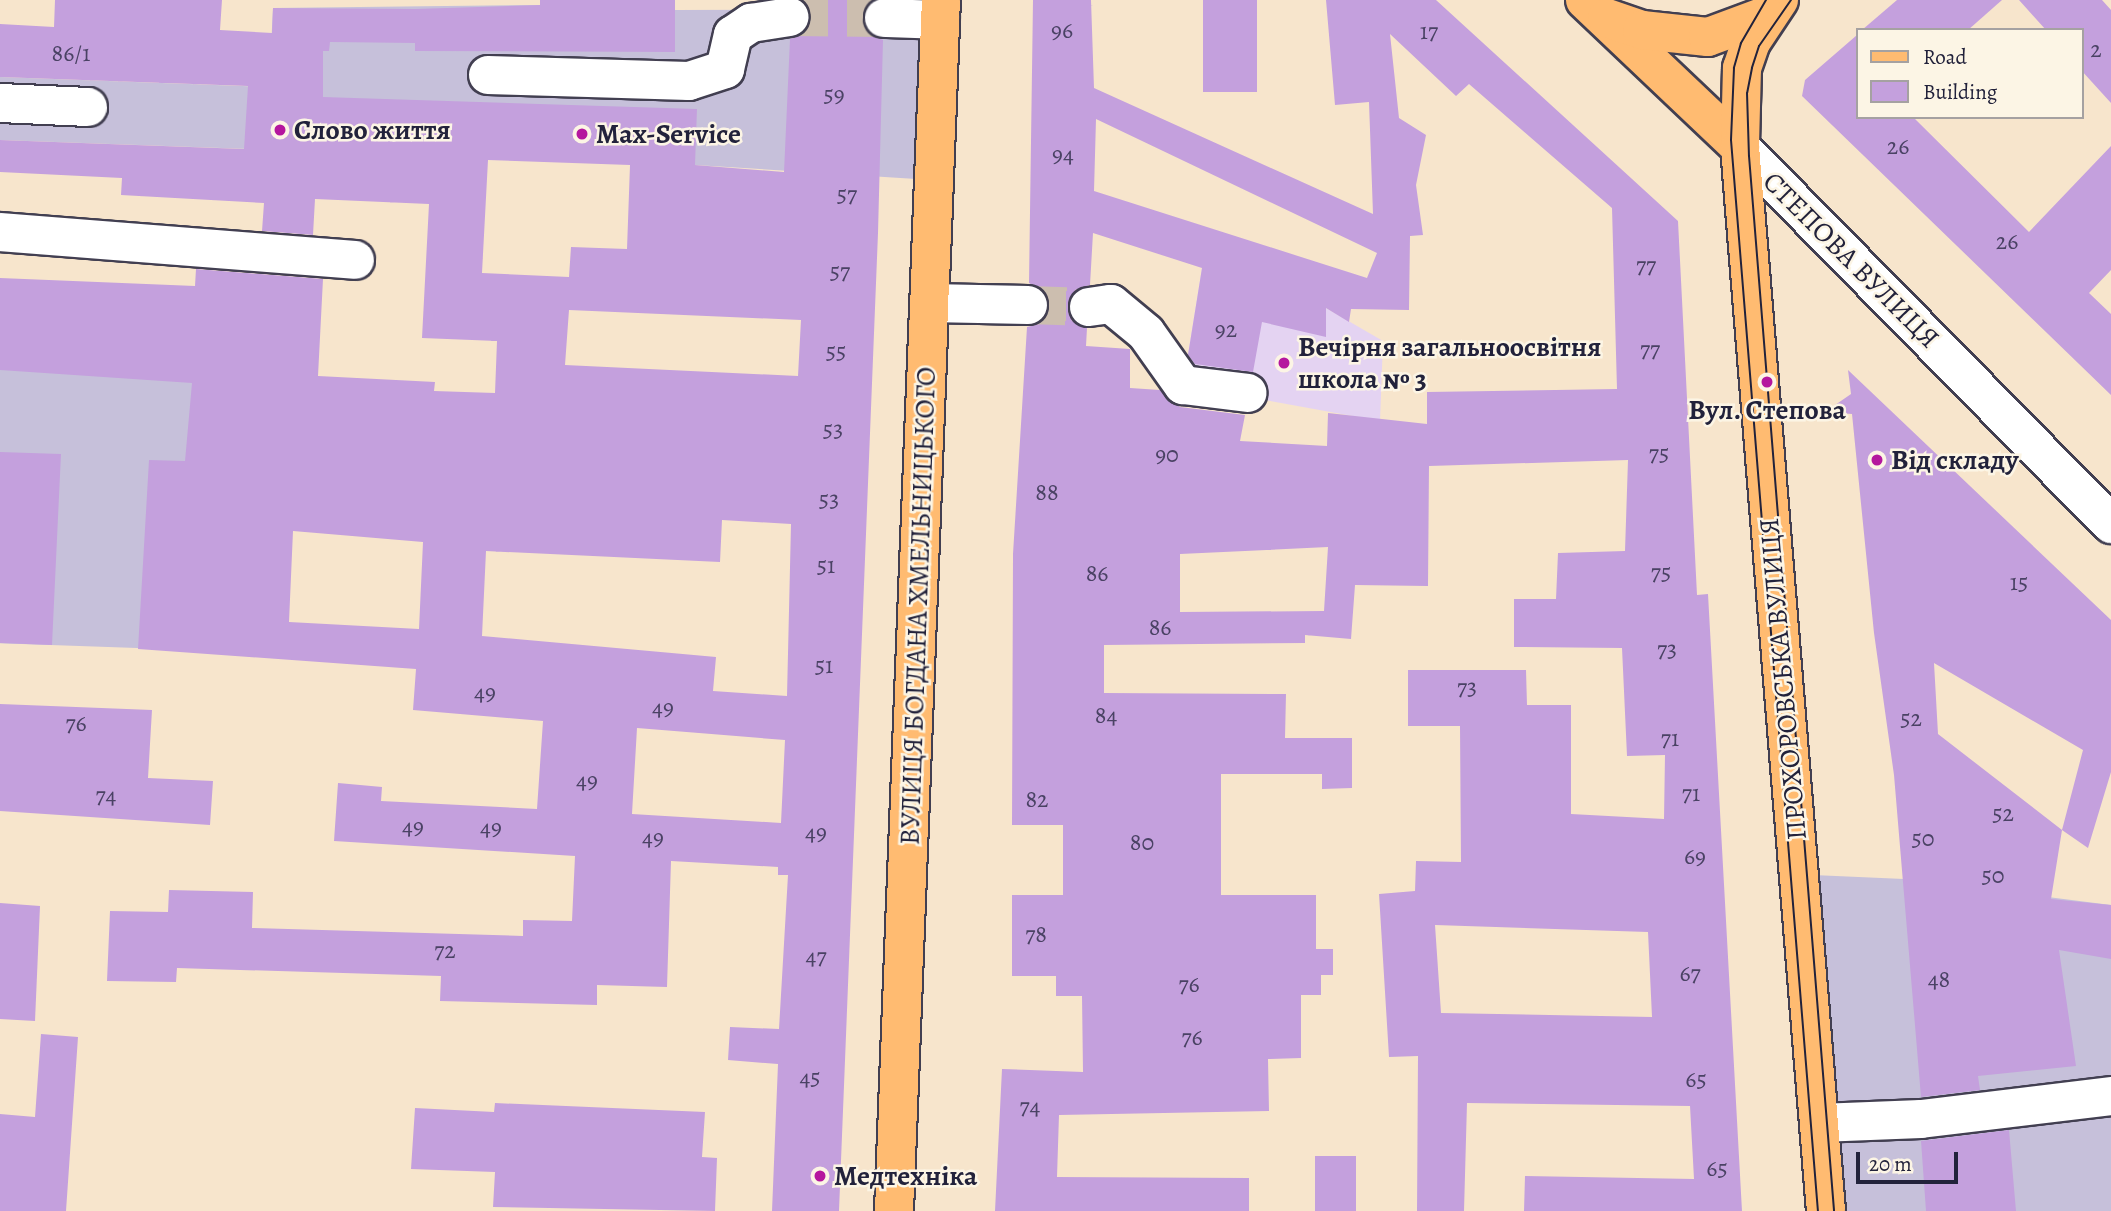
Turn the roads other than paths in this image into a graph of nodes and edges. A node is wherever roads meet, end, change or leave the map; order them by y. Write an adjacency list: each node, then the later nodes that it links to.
1 (1594, 8): 2 (main road); 9 (main road, СТЕПОВА ВУЛИЦЯ)
2 (1772, 8): 9 (main road, ПРОХОРОВСЬКА ВУЛИЦЯ)
3 (940, 10): 5 (street); 12 (main road, ВУЛИЦЯ БОГДАНА ХМЕЛЬНИЦЬКОГО)
4 (790, 17): 6 (street)
5 (884, 18)
6 (488, 75)
7 (0, 103): 8 (street)
8 (88, 107)
9 (1740, 148): 16 (street, СТЕПОВА ВУЛИЦЯ); 18 (main road, ПРОХОРОВСЬКА ВУЛИЦЯ)
10 (0, 232): 11 (street)
11 (355, 260)
12 (930, 303): 13 (street); 19 (main road, ВУЛИЦЯ БОГДАНА ХМЕЛЬНИЦЬКОГО)
13 (1028, 305)
14 (1089, 307): 15 (street)
15 (1248, 393)
16 (2111, 524)
17 (2111, 1096): 18 (street)
18 (1819, 1123): 20 (main road, ПРОХОРОВСЬКА ВУЛИЦЯ)
19 (894, 1211)
20 (1826, 1211)

